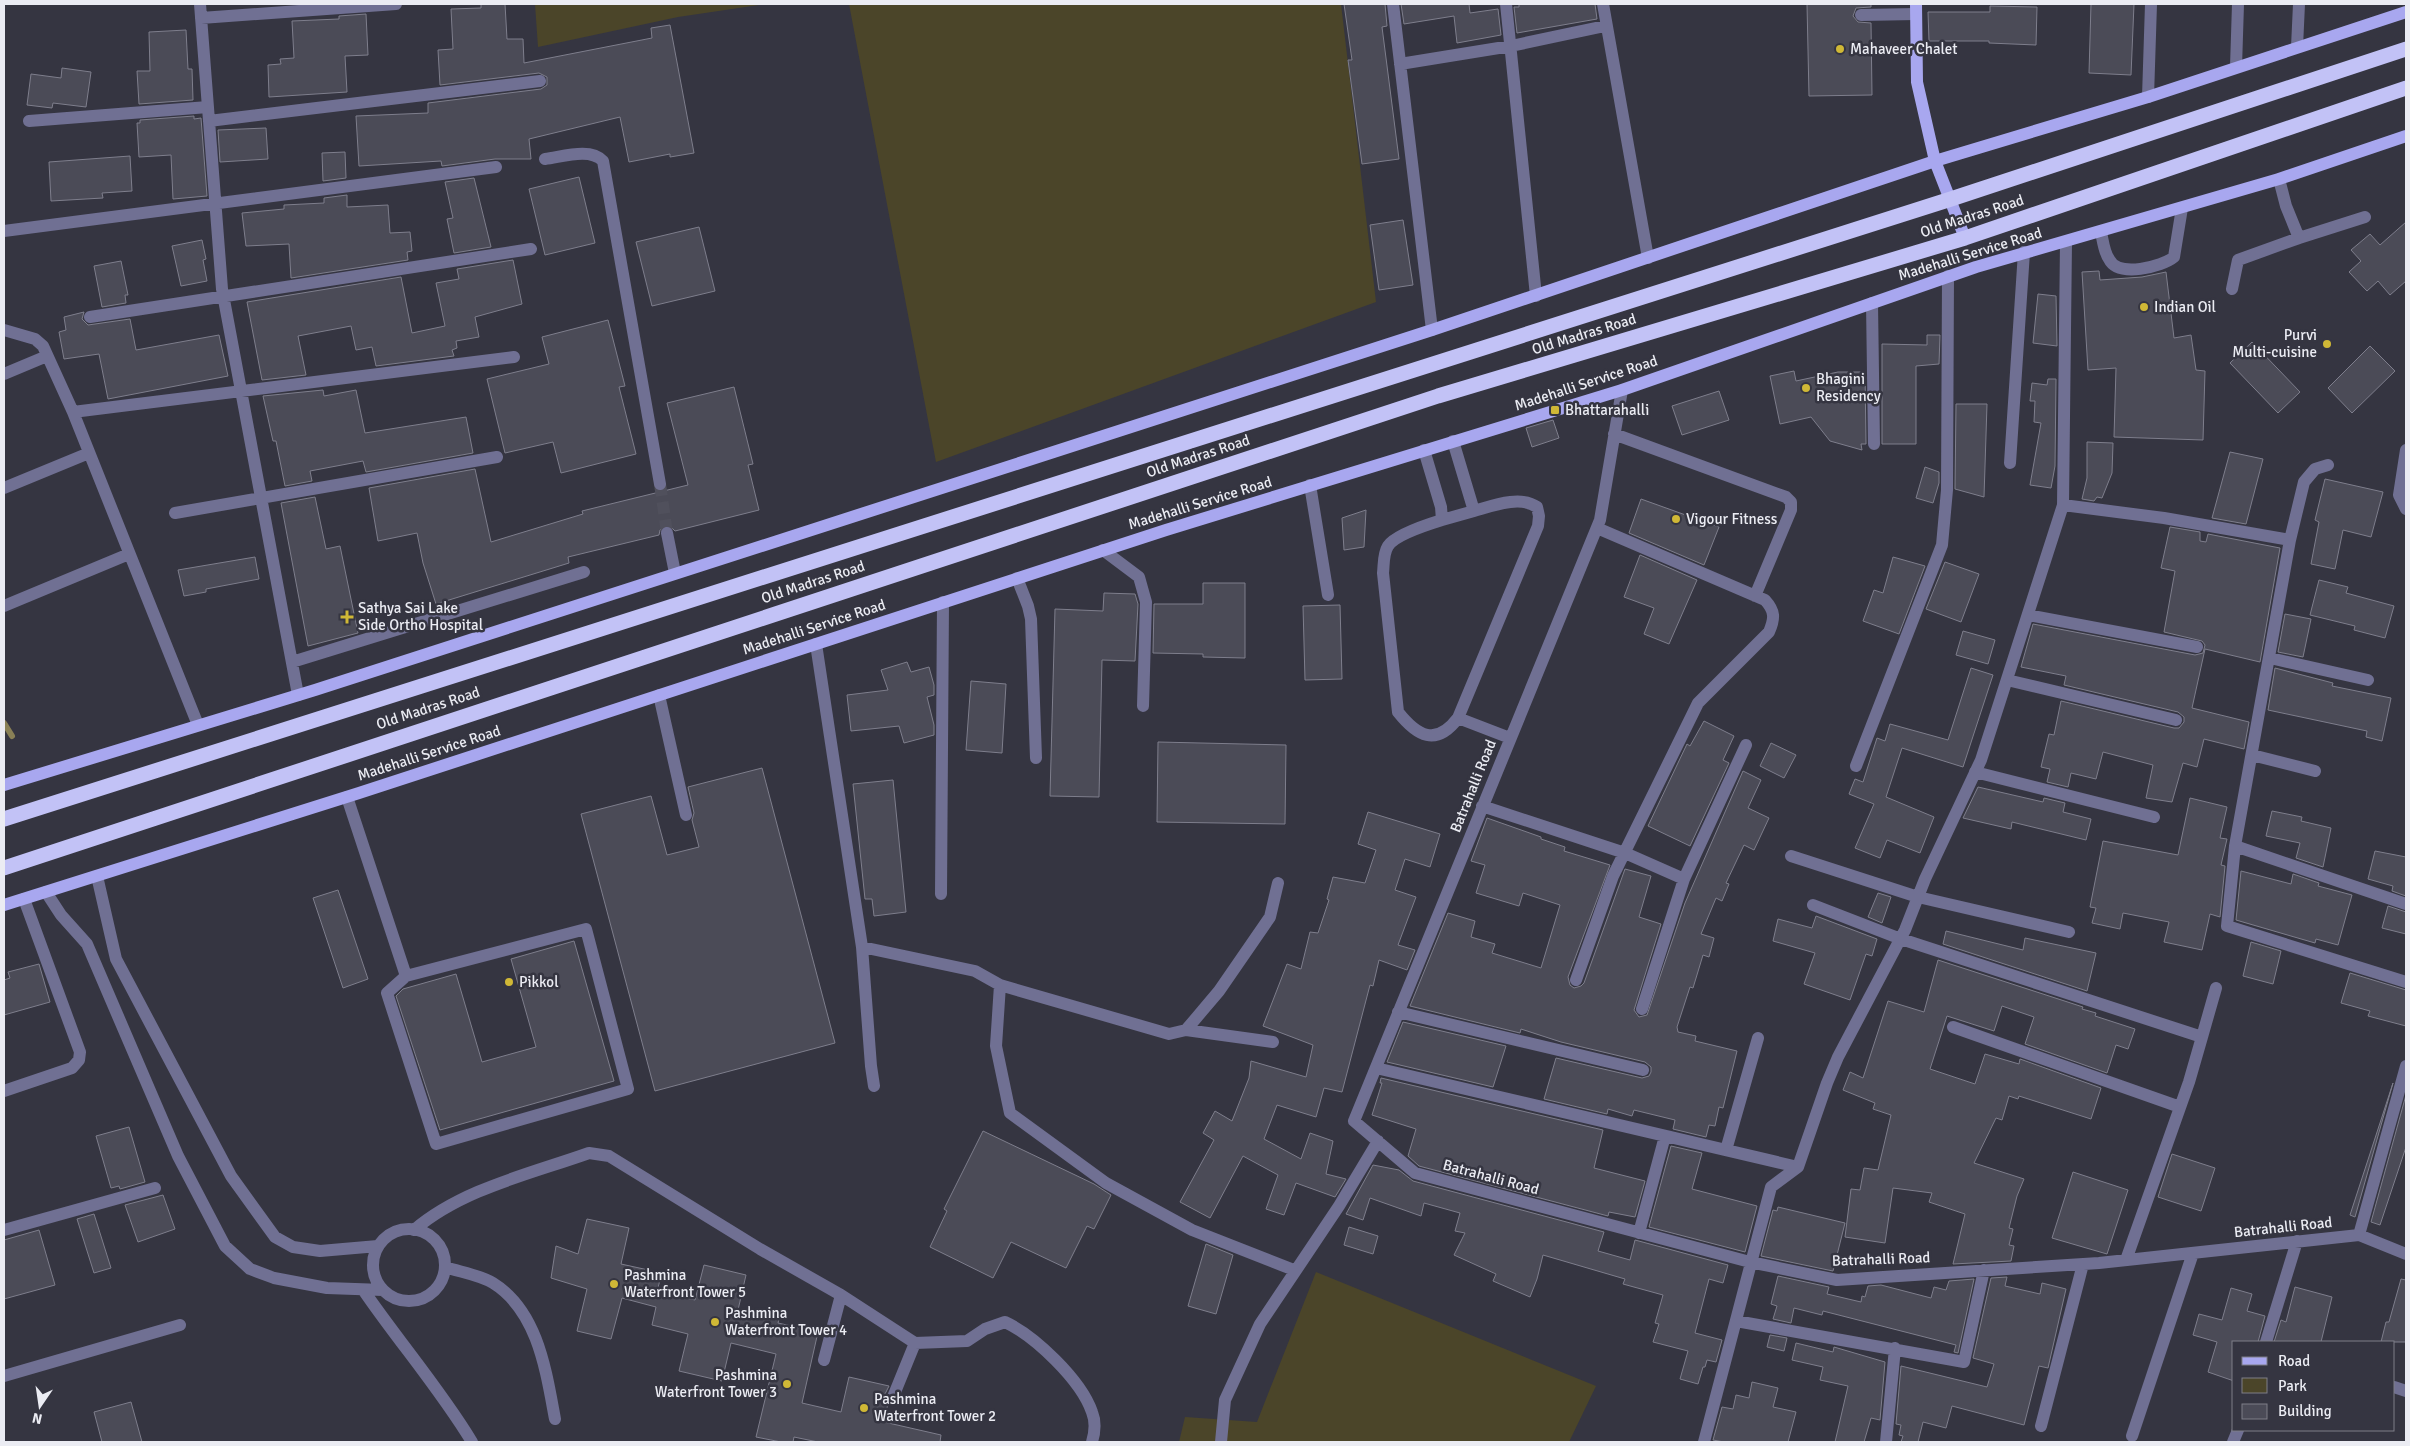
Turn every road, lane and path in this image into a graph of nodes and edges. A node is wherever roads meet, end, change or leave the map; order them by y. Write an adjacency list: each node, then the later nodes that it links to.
1 (200, 4): 13 (street)
2 (396, 4): 9 (street)
3 (1393, 4): 18 (street)
4 (1506, 4): 15 (street)
5 (1603, 4): 14 (street)
6 (2151, 4): 22 (street)
7 (2238, 4): 19 (street)
8 (2299, 4): 16 (street)
9 (350, 6): 13 (street)
10 (1916, 9): 12 (street); 28 (main road)
11 (2406, 12): 16 (main road)
12 (1861, 15)
13 (201, 18): 23 (street)
14 (1605, 26): 15 (street); 42 (street)
15 (1511, 46): 18 (street); 46 (street)
16 (2297, 47): 19 (main road)
17 (2406, 49): 31 (highway, Old Madras Road)
18 (1400, 64): 50 (street)
19 (2236, 67): 22 (main road)
20 (540, 82): 25 (street)
21 (2406, 88): 37 (highway, Old Madras Road)
22 (2148, 97): 28 (main road)
23 (208, 107): 24 (street); 25 (street)
24 (29, 121)
25 (209, 121): 32 (street)
26 (2406, 136): 30 (main road, Madehalli Service Road)
27 (545, 159): 66 (street)
28 (1935, 161): 31 (main road); 42 (main road)
29 (496, 167): 32 (street)
30 (2279, 179): 33 (main road, Madehalli Service Road); 38 (street)
31 (1951, 199): 37 (main road); 112 (highway, Old Madras Road)
32 (215, 203): 35 (street); 45 (street)
33 (2182, 208): 36 (main road, Madehalli Service Road); 36 (street)
34 (2365, 217): 38 (street)
35 (4, 231)
36 (2101, 232): 39 (main road, Madehalli Service Road)
37 (1965, 238): 116 (highway, Old Madras Road)
38 (2299, 238): 44 (street)
39 (2066, 242): 41 (main road, Madehalli Service Road); 70 (street)
40 (531, 249): 45 (street)
41 (2024, 252): 43 (main road, Madehalli Service Road); 64 (street)
42 (1648, 258): 46 (main road)
43 (1948, 276): 47 (main road, Madehalli Service Road); 104 (street)
44 (2232, 289)
45 (223, 296): 48 (street); 55 (street)
46 (1536, 296): 50 (main road)
47 (1872, 303): 54 (main road, Madehalli Service Road); 59 (street)
48 (90, 316)
49 (4, 330): 51 (street)
50 (1432, 330): 81 (main road)
51 (47, 356): 53 (street); 56 (street)
52 (514, 357): 55 (street)
53 (4, 374)
54 (1622, 390): 57 (street, Batrahalli Road); 58 (main road, Madehalli Service Road)
55 (240, 391): 56 (street); 69 (street)
56 (72, 412): 62 (street)
57 (1614, 434): 75 (street, Batrahalli Road); 84 (street)
58 (1453, 442): 60 (main road, Madehalli Service Road); 72 (street)
59 (1874, 444)
60 (1424, 450): 67 (main road, Madehalli Service Road); 74 (street)
61 (2406, 450): 71 (street)
62 (89, 453): 68 (street); 79 (street)
63 (497, 457): 69 (street)
64 (2010, 463)
65 (2328, 465): 77 (street)
66 (660, 484)
67 (1310, 485): 78 (main road, Madehalli Service Road); 83 (street)
68 (4, 488)
69 (260, 498): 73 (street); 91 (street)
70 (2063, 505): 77 (street); 87 (street)
71 (2406, 509)
72 (1474, 511): 74 (street); 97 (street)
73 (175, 513)
74 (1442, 520): 97 (street)
75 (1597, 528): 84 (street); 100 (street, Batrahalli Road)
76 (667, 533): 81 (street)
77 (2290, 540): 90 (street)
78 (1102, 550): 82 (main road, Madehalli Service Road); 96 (street)
79 (130, 554): 86 (street); 99 (street)
80 (584, 572): 91 (street)
81 (675, 573): 94 (main road)
82 (1017, 578): 85 (main road, Madehalli Service Road); 103 (street)
83 (1328, 595)
84 (1755, 596): 114 (street)
85 (943, 602): 88 (main road, Madehalli Service Road); 121 (street)
86 (4, 606)
87 (2028, 615): 89 (street); 92 (street)
88 (816, 644): 95 (main road, Madehalli Service Road); 129 (street)
89 (2197, 647)
90 (2270, 658): 93 (street); 102 (street)
91 (292, 662): 94 (street)
92 (2007, 680): 98 (street); 106 (street)
93 (2368, 680)
94 (298, 695): 99 (main road)
95 (659, 695): 108 (main road, Madehalli Service Road); 110 (street)
96 (1143, 706)
97 (1458, 718): 100 (street)
98 (2176, 720)
99 (198, 725): 107 (main road)
100 (1510, 738): 109 (street, Batrahalli Road)
101 (1746, 744): 118 (street)
102 (2252, 755): 105 (street); 113 (street)
103 (1036, 758)
104 (1856, 766)
105 (2315, 771)
106 (1975, 772): 111 (street); 122 (street)
107 (4, 785)
108 (347, 797): 117 (main road, Madehalli Service Road); 130 (street)
109 (1482, 806): 114 (street); 136 (street, Batrahalli Road)
110 (686, 814)
111 (2154, 817)
112 (4, 819)
113 (2234, 846): 124 (street); 132 (street)
114 (1625, 853): 118 (street); 131 (street)
115 (1791, 856): 122 (street)
116 (4, 868)
117 (97, 876): 120 (main road, Madehalli Service Road); 158 (street)
118 (1684, 879): 135 (street)
119 (1278, 883): 138 (street)
120 (46, 892): 123 (main road, Madehalli Service Road); 168 (street)
121 (940, 894)
122 (1918, 897): 127 (street); 128 (street)
123 (24, 899): 125 (main road, Madehalli Service Road); 146 (street)
124 (2406, 904)
125 (4, 905)
126 (1813, 905): 128 (street)
127 (2069, 932)
128 (1901, 939): 139 (street); 151 (street)
129 (862, 947): 133 (street); 145 (street)
130 (406, 976): 130 (street)
131 (1576, 980)
132 (2406, 982)
133 (1000, 985): 138 (street); 165 (street)
134 (2216, 988): 139 (street)
135 (1642, 1009)
136 (1398, 1012): 143 (street, Batrahalli Road); 144 (street)
137 (1953, 1027): 147 (street)
138 (1186, 1030): 141 (street)
139 (2202, 1037): 147 (street)
140 (1758, 1038): 150 (street)
141 (1273, 1042)
142 (2406, 1066): 156 (street)
143 (1376, 1068): 148 (street); 149 (street, Batrahalli Road)
144 (1643, 1070)
145 (874, 1086)
146 (4, 1091)
147 (2180, 1108): 161 (street)
148 (1665, 1136): 150 (street); 155 (street)
149 (1378, 1141): 155 (street, Batrahalli Road); 165 (street)
150 (1726, 1150): 151 (street)
151 (1798, 1167): 162 (street)
152 (155, 1188): 153 (street)
153 (4, 1230)
154 (414, 1230): 158 (street); 164 (street); 169 (street)
155 (1639, 1232): 162 (street, Batrahalli Road)
156 (2359, 1235): 157 (street, Batrahalli Road); 160 (street, Batrahalli Road)
157 (2297, 1241): 159 (street, Batrahalli Road); 172 (street)
158 (378, 1246): 167 (street)
159 (2194, 1253): 161 (street, Batrahalli Road); 180 (street)
160 (2406, 1254)
161 (2126, 1260): 163 (street, Batrahalli Road)
162 (1750, 1262): 166 (street, Batrahalli Road); 170 (street)
163 (2083, 1264): 166 (street, Batrahalli Road); 179 (street)
164 (446, 1267): 167 (street); 178 (street)
165 (1294, 1270): 183 (street)
166 (1984, 1270): 174 (street)
167 (383, 1290): 168 (street)
168 (364, 1291): 181 (street)
169 (841, 1294): 173 (street); 175 (street)
170 (1736, 1321): 174 (street); 184 (street)
171 (180, 1326): 176 (street)
172 (2266, 1341)
173 (915, 1343): 177 (street); 182 (street)
174 (1895, 1348): 185 (street)
175 (824, 1360)
176 (4, 1376)
177 (893, 1397)
178 (556, 1419)
179 (2041, 1426)
180 (2132, 1436)
181 (472, 1442)
182 (1092, 1442)
183 (1221, 1442)
184 (1704, 1442)
185 (1886, 1442)

